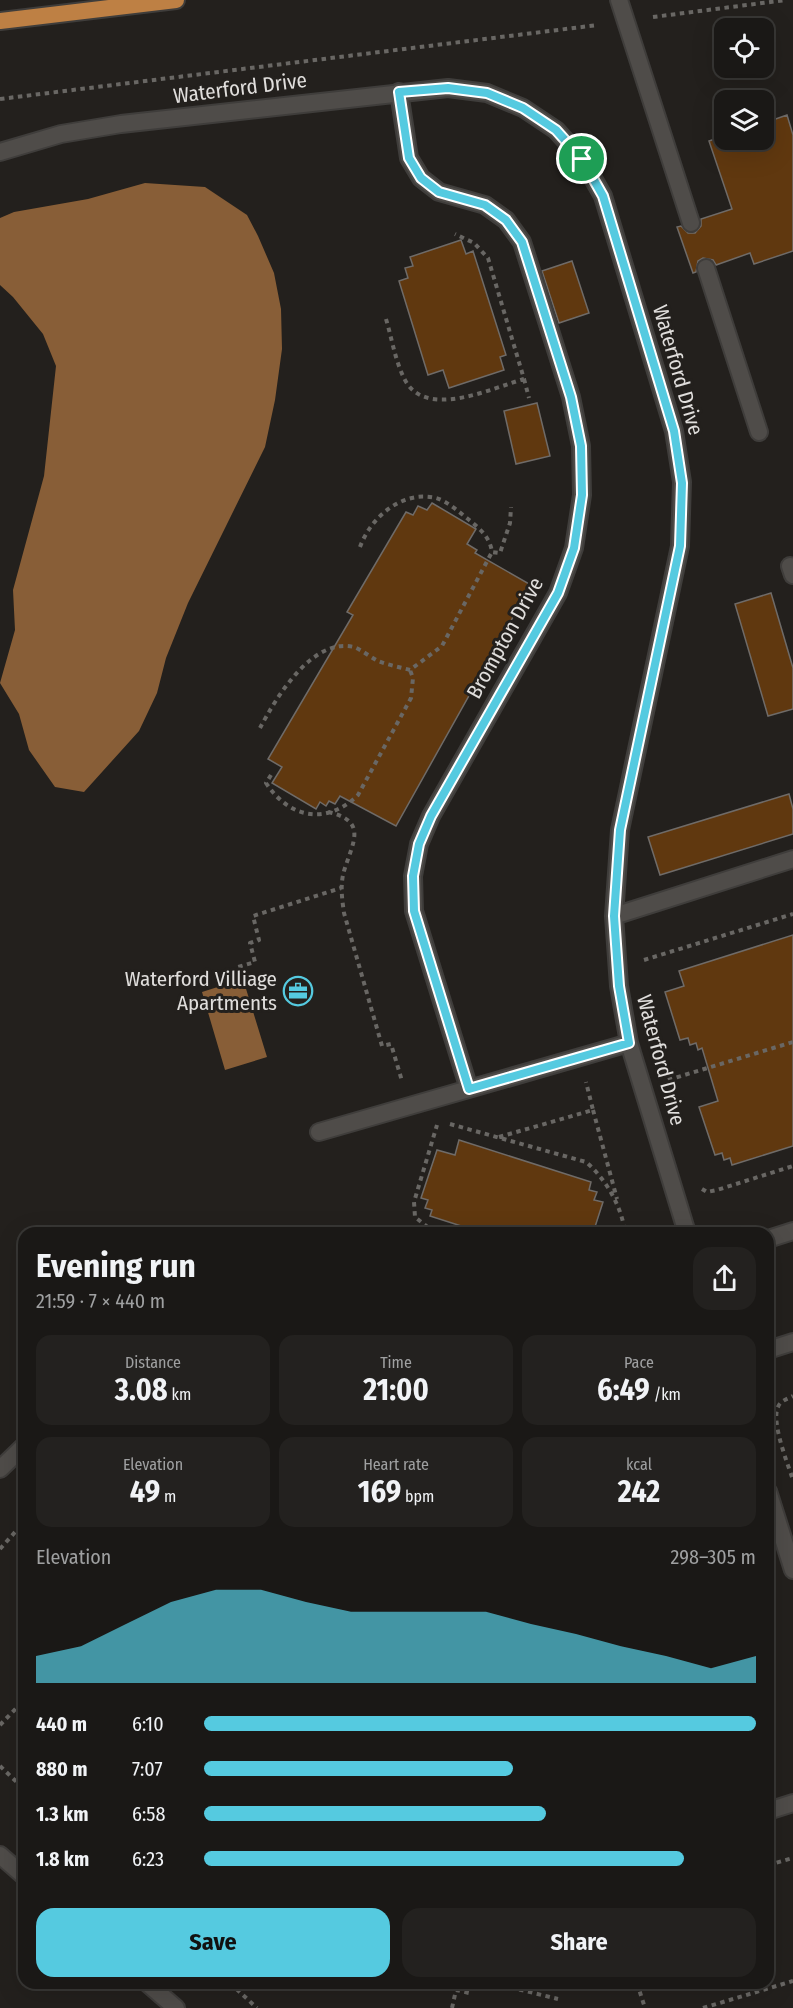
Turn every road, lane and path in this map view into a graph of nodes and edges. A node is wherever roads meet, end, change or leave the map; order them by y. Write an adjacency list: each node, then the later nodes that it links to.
1 (176, 0): 4 (highway)
2 (619, 0): 5 (street)
3 (786, 0): 5 (path)
4 (0, 21)
5 (626, 21): 7 (path); 9 (street)
6 (399, 92): 8 (street, Waterford Drive); 26 (street, Waterford Drive); 34 (street, Brompton Drive)
7 (0, 99)
8 (0, 152)
9 (691, 223)
10 (455, 234): 13 (path)
11 (706, 268): 15 (street)
12 (386, 319): 13 (path)
13 (524, 379): 14 (path)
14 (529, 398)
15 (759, 432)
16 (511, 507): 18 (path)
17 (360, 547): 18 (path)
18 (492, 552): 19 (path)
19 (410, 670): 20 (path); 22 (path)
20 (261, 728)
21 (271, 775): 22 (path)
22 (328, 812): 24 (path)
23 (793, 859): 26 (street)
24 (341, 888): 28 (path); 36 (path)
25 (793, 914): 27 (path)
26 (614, 916): 30 (street, Waterford Drive)
27 (639, 963)
28 (243, 984)
29 (793, 1042): 33 (path)
30 (629, 1043): 31 (street); 47 (street, Waterford Drive)
31 (579, 1057): 34 (street); 37 (path)
32 (666, 1069): 33 (path)
33 (669, 1080): 35 (path)
34 (469, 1089): 36 (street)
35 (672, 1091)
36 (409, 1106): 40 (street)
37 (593, 1110): 41 (path); 44 (path)
38 (438, 1121): 45 (path)
39 (448, 1124): 41 (path)
40 (319, 1132)
41 (498, 1137): 44 (path)
42 (793, 1166): 43 (path)
43 (699, 1183)
44 (624, 1224): 46 (path)
45 (428, 1227)
46 (624, 1227)
47 (685, 1227)
48 (793, 1231): 49 (street)
49 (774, 1237)
50 (793, 1342): 51 (street)
51 (774, 1348)
52 (793, 1396): 55 (path)
53 (18, 1452): 54 (street)
54 (0, 1469)
55 (793, 1481)
56 (774, 1510): 59 (street)
57 (18, 1529): 58 (path)
58 (0, 1549)
59 (793, 1570)
60 (18, 1706): 61 (path)
61 (0, 1725)
62 (0, 1766): 63 (path)
63 (18, 1783)
64 (793, 1803): 65 (street)
65 (774, 1809)
66 (0, 1855): 69 (street)
67 (793, 1858): 68 (path)
68 (774, 1863)
69 (18, 1871)
70 (793, 1981): 71 (path)
71 (774, 1987)
72 (159, 1989): 79 (street)
73 (236, 1989): 80 (path)
74 (470, 1989): 81 (path)
75 (517, 1989): 78 (path)
76 (639, 1989): 82 (path)
77 (766, 1989): 83 (path)
78 (558, 1999)
79 (176, 2008)
80 (257, 2008)
81 (452, 2008)
82 (645, 2008)
83 (703, 2008)

